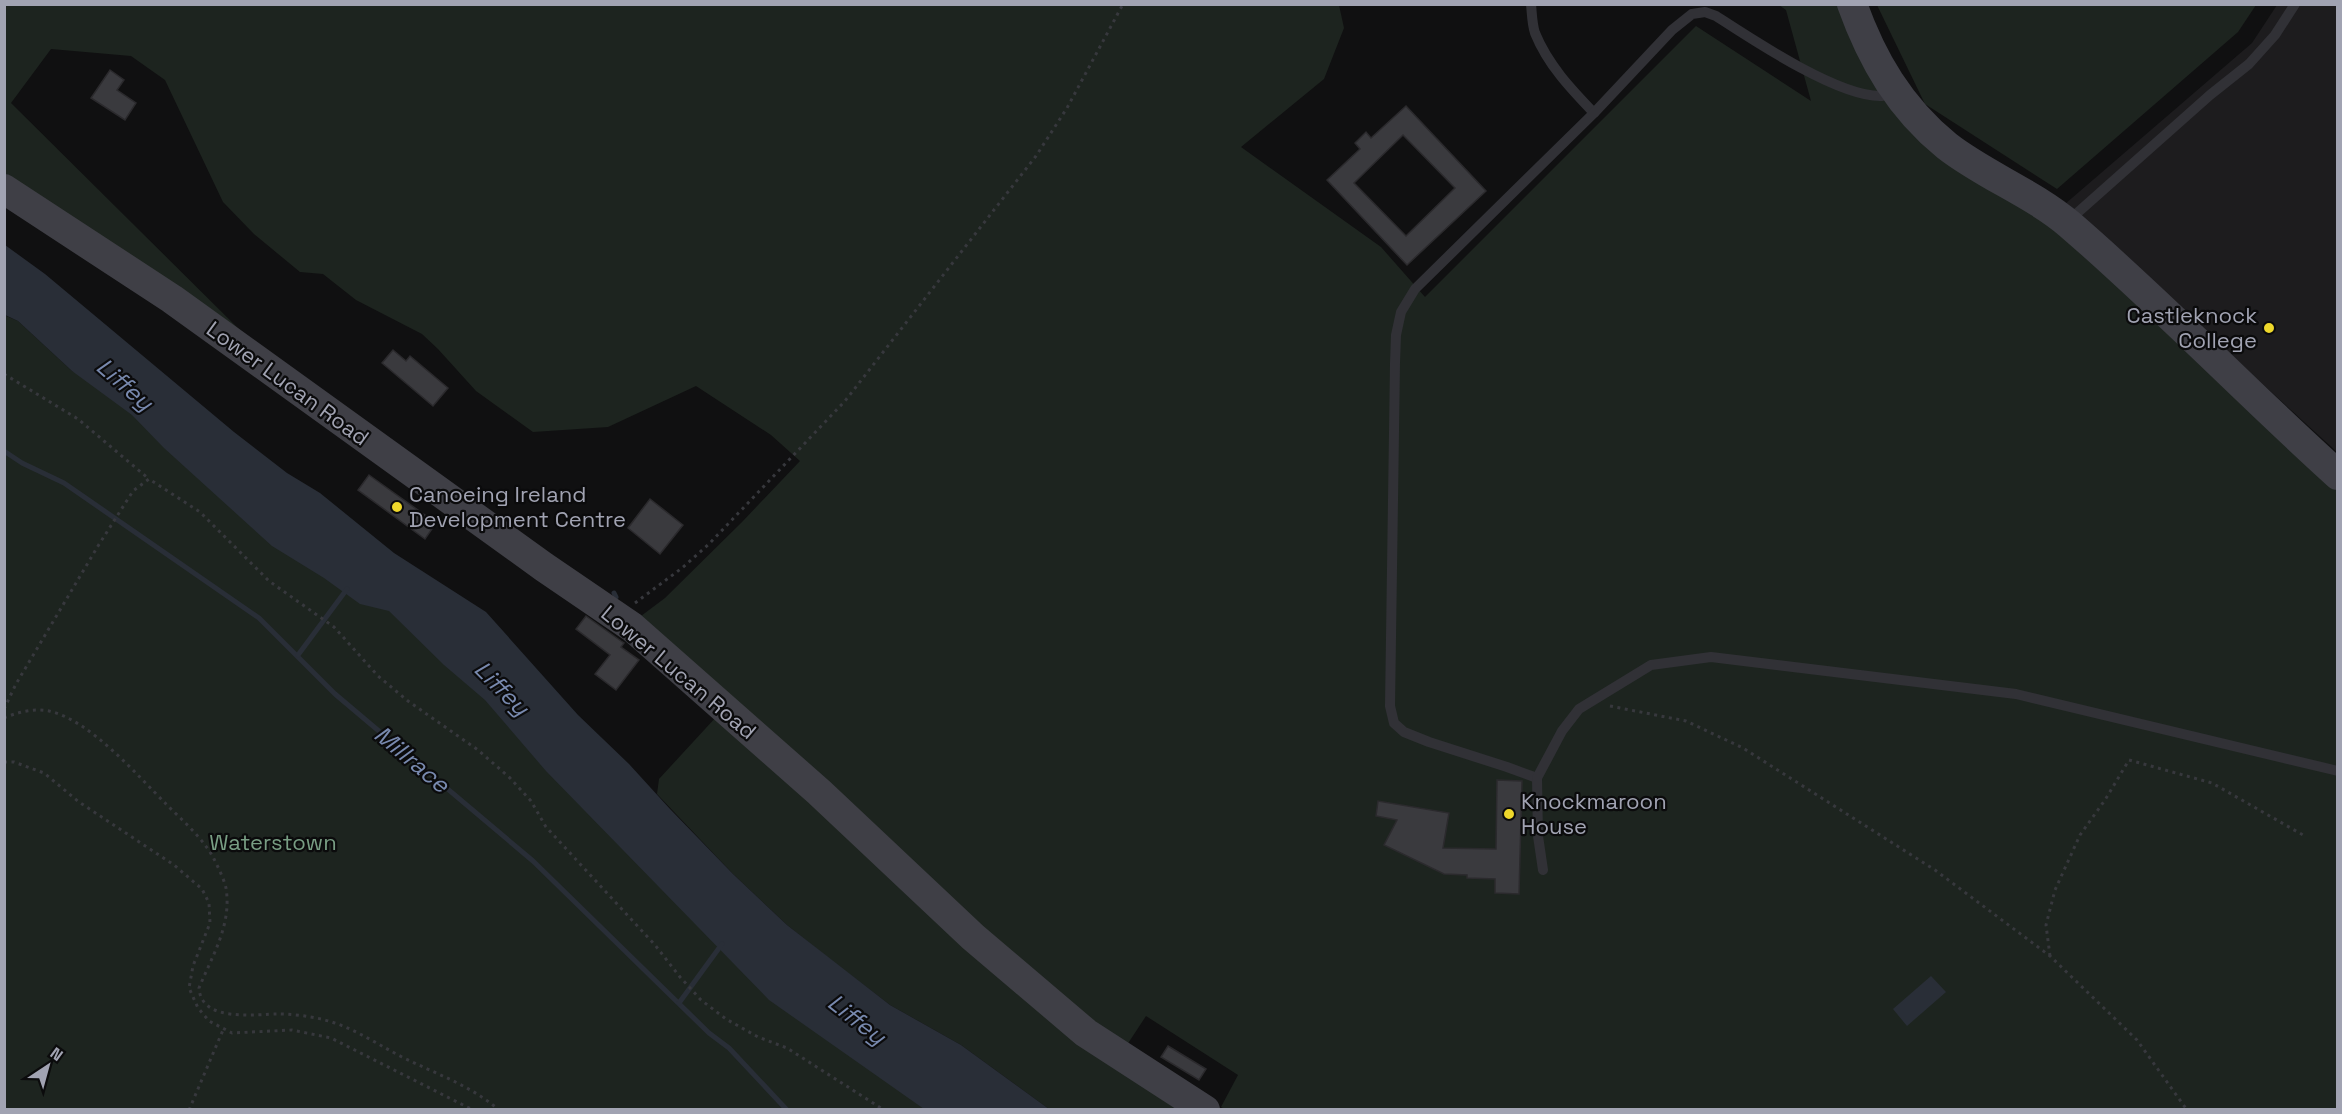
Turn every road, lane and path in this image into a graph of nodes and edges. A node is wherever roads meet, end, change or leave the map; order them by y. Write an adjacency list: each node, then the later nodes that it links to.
1 (1123, 4): 13 (path)
2 (1531, 4): 7 (lane)
3 (1852, 4): 6 (street)
4 (2295, 4): 9 (lane)
5 (1706, 8): 6 (lane); 7 (lane)
6 (1895, 91): 9 (street)
7 (1594, 114): 19 (lane)
8 (4, 189): 13 (street, Lower Lucan Road)
9 (2067, 222): 11 (street)
10 (4, 374): 12 (path)
11 (2337, 476)
12 (149, 479): 15 (path); 29 (path)
13 (617, 616): 30 (street, Lower Lucan Road)
14 (1602, 693): 18 (lane); 19 (lane); 22 (path)
15 (4, 709)
16 (4, 718): 23 (path)
17 (4, 762): 24 (path)
18 (2337, 771)
19 (1537, 778): 21 (lane)
20 (2303, 835): 22 (path)
21 (1543, 870)
22 (2050, 956): 31 (path)
23 (200, 995): 24 (path); 28 (path)
24 (192, 998): 25 (path)
25 (223, 1030): 26 (path); 27 (path)
26 (189, 1110)
27 (473, 1110)
28 (499, 1110)
29 (884, 1110)
30 (1205, 1110)
31 (2187, 1110)

